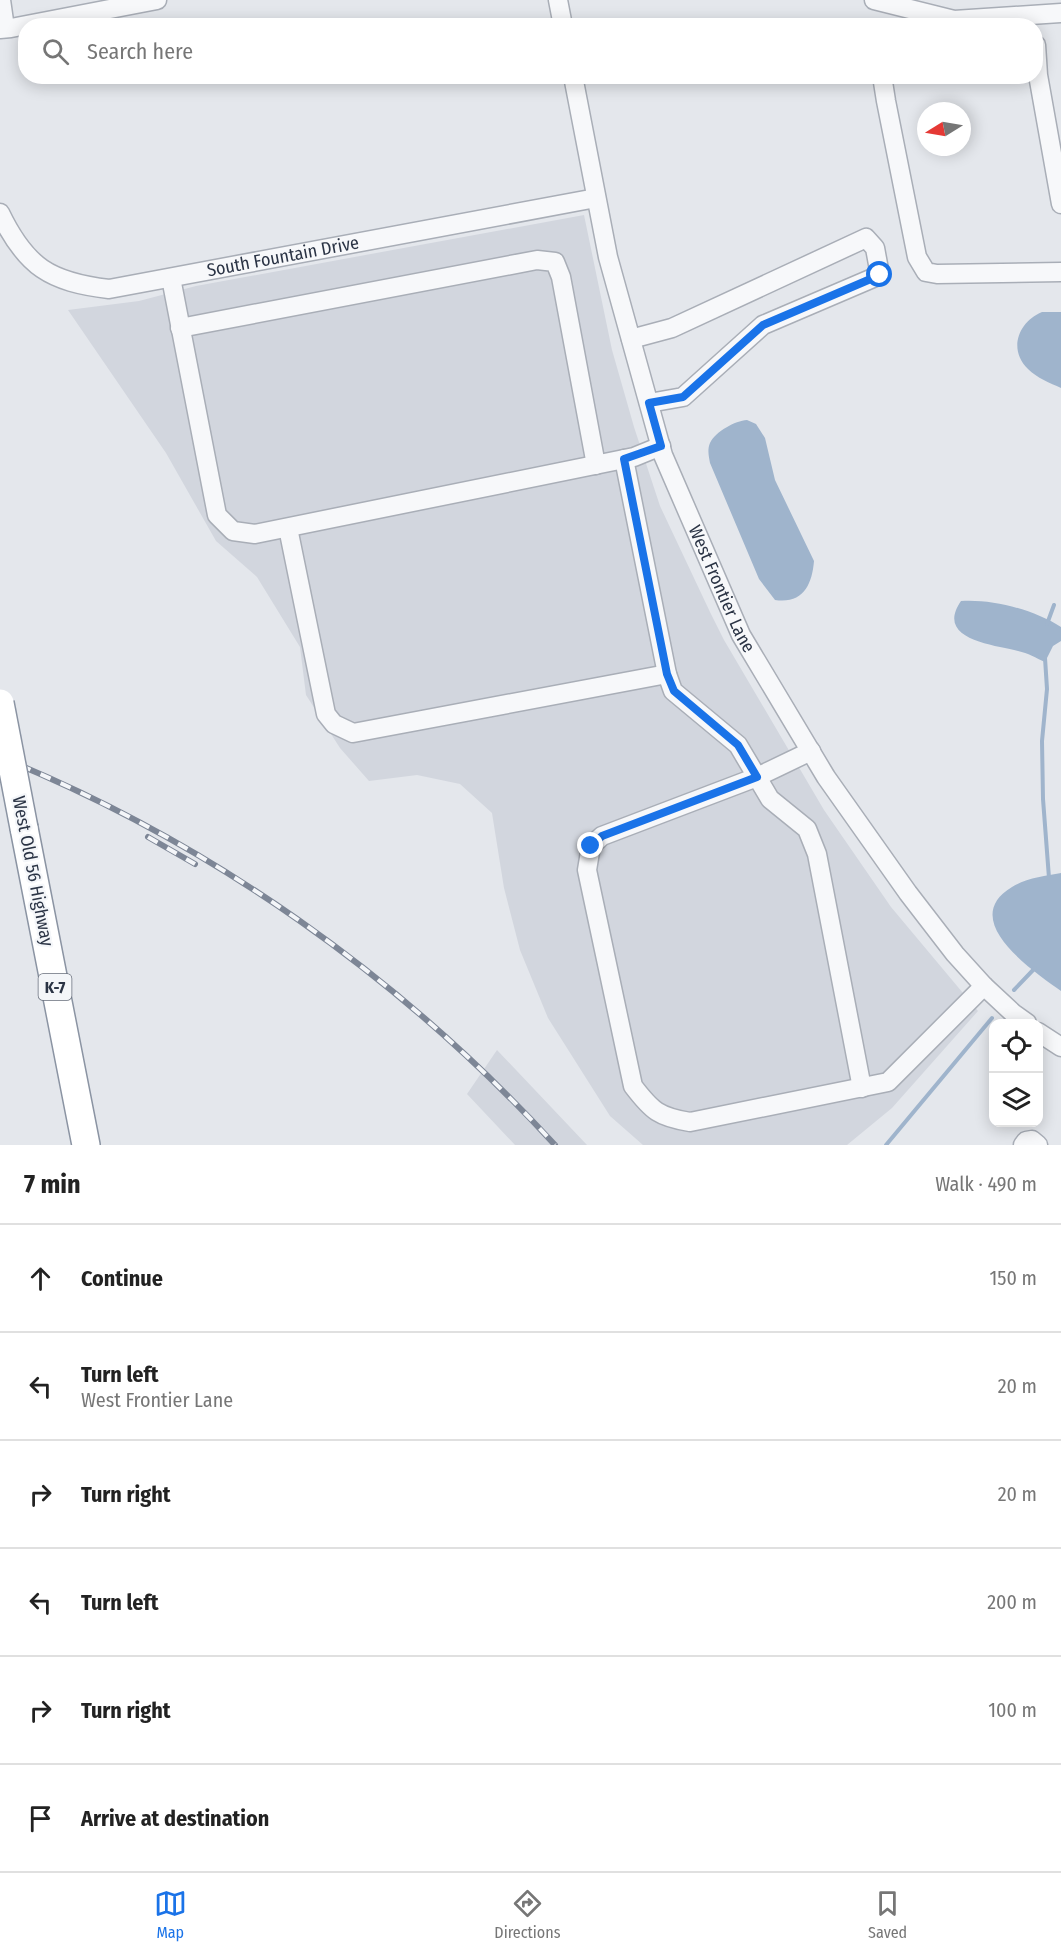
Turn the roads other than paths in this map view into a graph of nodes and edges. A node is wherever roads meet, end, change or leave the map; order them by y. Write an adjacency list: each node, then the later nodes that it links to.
1 (1, 0): 14 (street)
2 (157, 0): 7 (street)
3 (558, 0): 8 (street)
4 (885, 1): 9 (street)
5 (981, 9): 10 (street); 11 (street)
6 (1061, 13): 12 (street)
7 (61, 18)
8 (561, 18)
9 (947, 18)
10 (959, 18)
11 (1021, 18)
12 (1043, 18)
13 (18, 26): 14 (street)
14 (3, 29)
15 (575, 84): 18 (street, West Frontier Lane)
16 (883, 84): 21 (street)
17 (1039, 84): 19 (street)
18 (596, 198): 22 (street, South Fountain Drive); 24 (street, West Frontier Lane)
19 (1061, 204)
20 (0, 213): 22 (street, South Fountain Drive)
21 (1061, 272)
22 (171, 278): 23 (street)
23 (180, 328): 28 (street); 29 (street)
24 (631, 339): 25 (street, West Frontier Lane); 25 (street)
25 (649, 403): 26 (street, West Frontier Lane)
26 (661, 446): 27 (street); 32 (street, West Frontier Lane)
27 (624, 459): 28 (street); 30 (street)
28 (596, 465): 29 (street)
29 (288, 528): 30 (street)
30 (667, 674): 33 (street)
31 (0, 703): 39 (highway, West Old 56 Highway / K-7, bridge)
32 (811, 751): 33 (street); 34 (street, West Frontier Lane)
33 (757, 777): 38 (street); 38 (street)
34 (984, 986): 35 (street, West Frontier Lane); 38 (street)
35 (1021, 1019)
36 (1043, 1035): 37 (street)
37 (1061, 1047)
38 (862, 1088)
39 (86, 1145)
40 (1023, 1145): 41 (street)
41 (1038, 1145)

